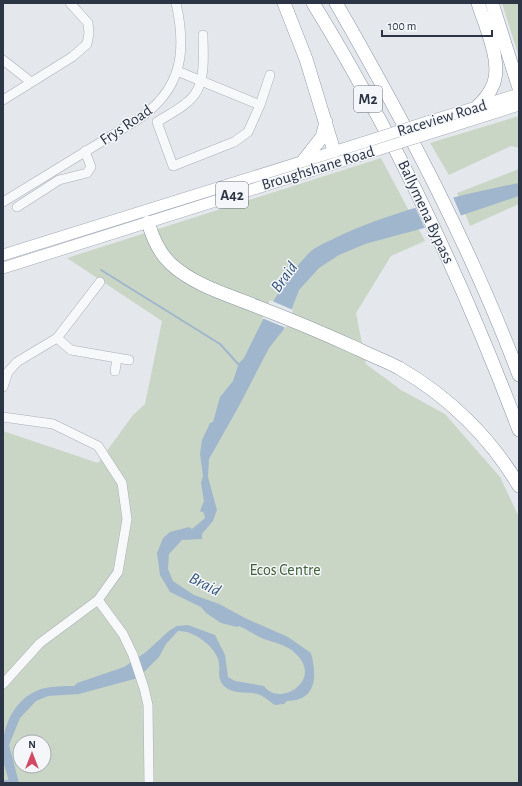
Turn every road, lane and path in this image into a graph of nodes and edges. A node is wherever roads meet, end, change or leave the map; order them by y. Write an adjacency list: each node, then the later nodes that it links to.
1 (70, 3): 15 (street)
2 (176, 3): 12 (street, Frys Road)
3 (284, 3): 22 (highway)
4 (313, 3): 41 (highway, Ballymena Bypass / M2)
5 (336, 3): 11 (highway, Ballymena Bypass / M2)
6 (345, 3): 11 (highway)
7 (478, 3): 21 (highway)
8 (492, 3): 16 (highway)
9 (203, 35): 14 (street)
10 (3, 60): 15 (street)
11 (370, 63): 38 (highway, Ballymena Bypass / M2)
12 (177, 72): 14 (street); 24 (street, Frys Road)
13 (270, 75): 19 (street)
14 (200, 81): 19 (street); 19 (street)
15 (31, 82): 18 (street)
16 (519, 88)
17 (519, 94): 21 (main road, Raceview Road / A42)
18 (3, 100)
19 (260, 105)
20 (519, 105): 23 (main road, Broughshane Road / A42, bridge)
21 (477, 107): 23 (main road, Raceview Road / A42, bridge)
22 (326, 122): 25 (highway); 26 (highway)
23 (368, 147): 25 (main road, Broughshane Road / A42)
24 (85, 151): 27 (street, Frys Road); 28 (street)
25 (336, 157): 26 (main road, Broughshane Road / A42); 30 (main road, Broughshane Road / A42)
26 (304, 160): 29 (main road, Broughshane Road / A42)
27 (3, 202)
28 (17, 207)
29 (155, 207): 30 (main road); 31 (main road, Broughshane Road / A42)
30 (148, 222): 32 (main road, Broughshane Road / A42); 42 (highway)
31 (3, 255)
32 (3, 268)
33 (100, 282): 34 (street)
34 (57, 338): 35 (street); 39 (street)
35 (116, 358): 36 (street); 37 (street)
36 (129, 360)
37 (115, 371)
38 (519, 375)
39 (3, 387)
40 (3, 417): 43 (street)
41 (519, 430)
42 (519, 486)
43 (98, 600): 44 (street); 45 (street)
44 (3, 684)
45 (149, 783)

